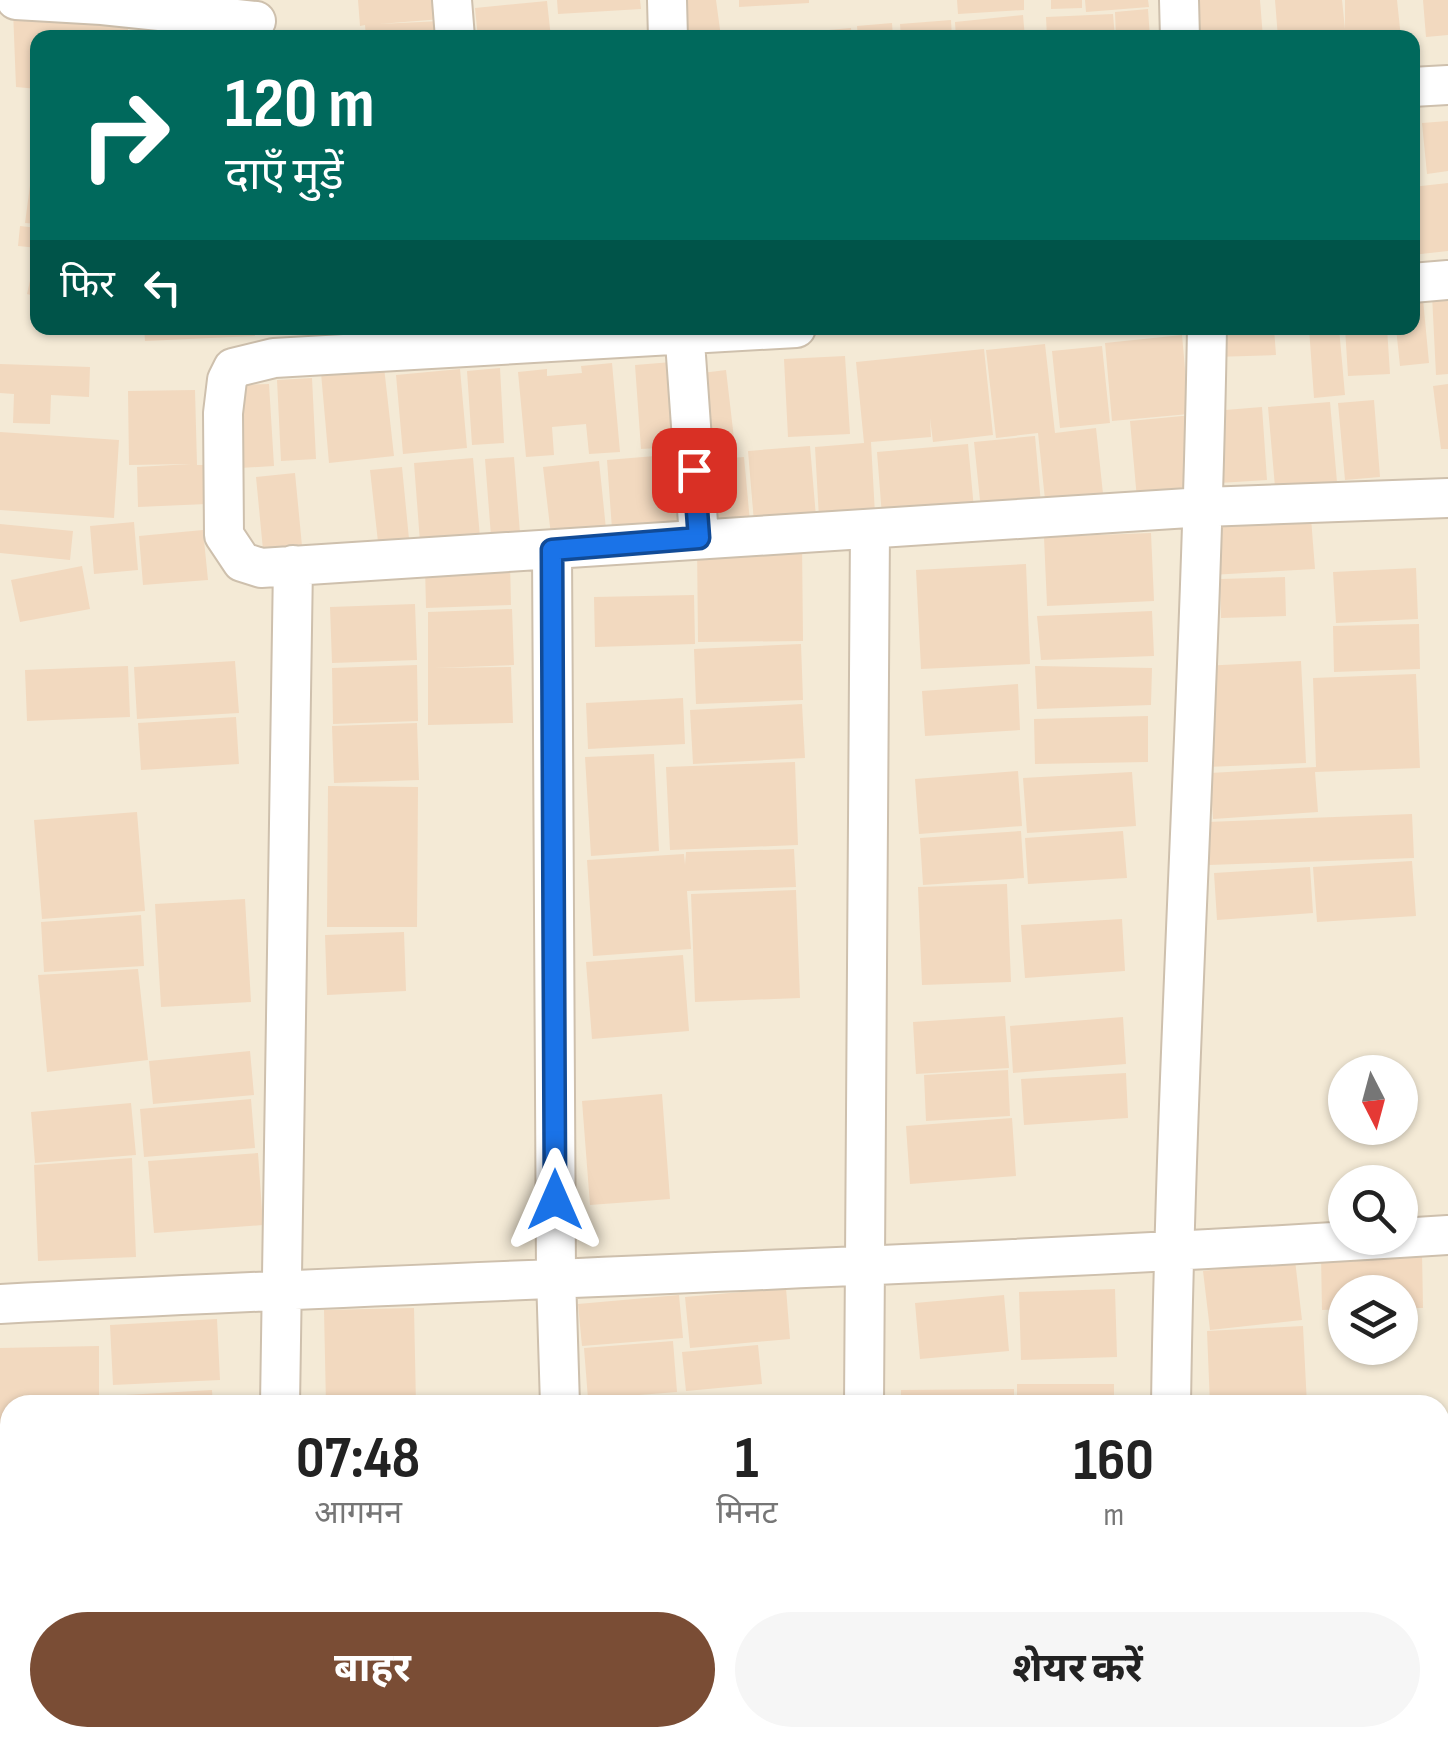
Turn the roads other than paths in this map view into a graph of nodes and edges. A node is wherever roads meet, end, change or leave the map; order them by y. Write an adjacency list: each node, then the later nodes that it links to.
1 (16, 0): 5 (street)
2 (452, 0): 6 (street)
3 (667, 0): 7 (street)
4 (1179, 0): 8 (street)
5 (256, 19)
6 (454, 30)
7 (668, 30)
8 (1180, 30)
9 (1448, 85): 10 (street)
10 (1420, 87)
11 (1448, 280): 12 (street)
12 (1420, 282)
13 (581, 335): 16 (street)
14 (685, 335): 21 (street)
15 (1207, 335): 19 (street)
16 (477, 338): 17 (street)
17 (274, 343): 23 (street)
18 (1448, 498): 19 (street)
19 (1204, 507): 20 (street); 25 (street)
20 (870, 529): 21 (street); 26 (street)
21 (699, 538): 22 (street)
22 (552, 550): 23 (street); 27 (street)
23 (294, 565): 28 (street)
24 (1448, 1234): 25 (street)
25 (1173, 1252): 26 (street); 33 (street)
26 (864, 1264): 27 (street); 32 (street)
27 (556, 1276): 28 (street); 31 (street)
28 (283, 1289): 29 (street); 30 (street)
29 (0, 1304)
30 (280, 1395)
31 (560, 1395)
32 (864, 1395)
33 (1171, 1395)

